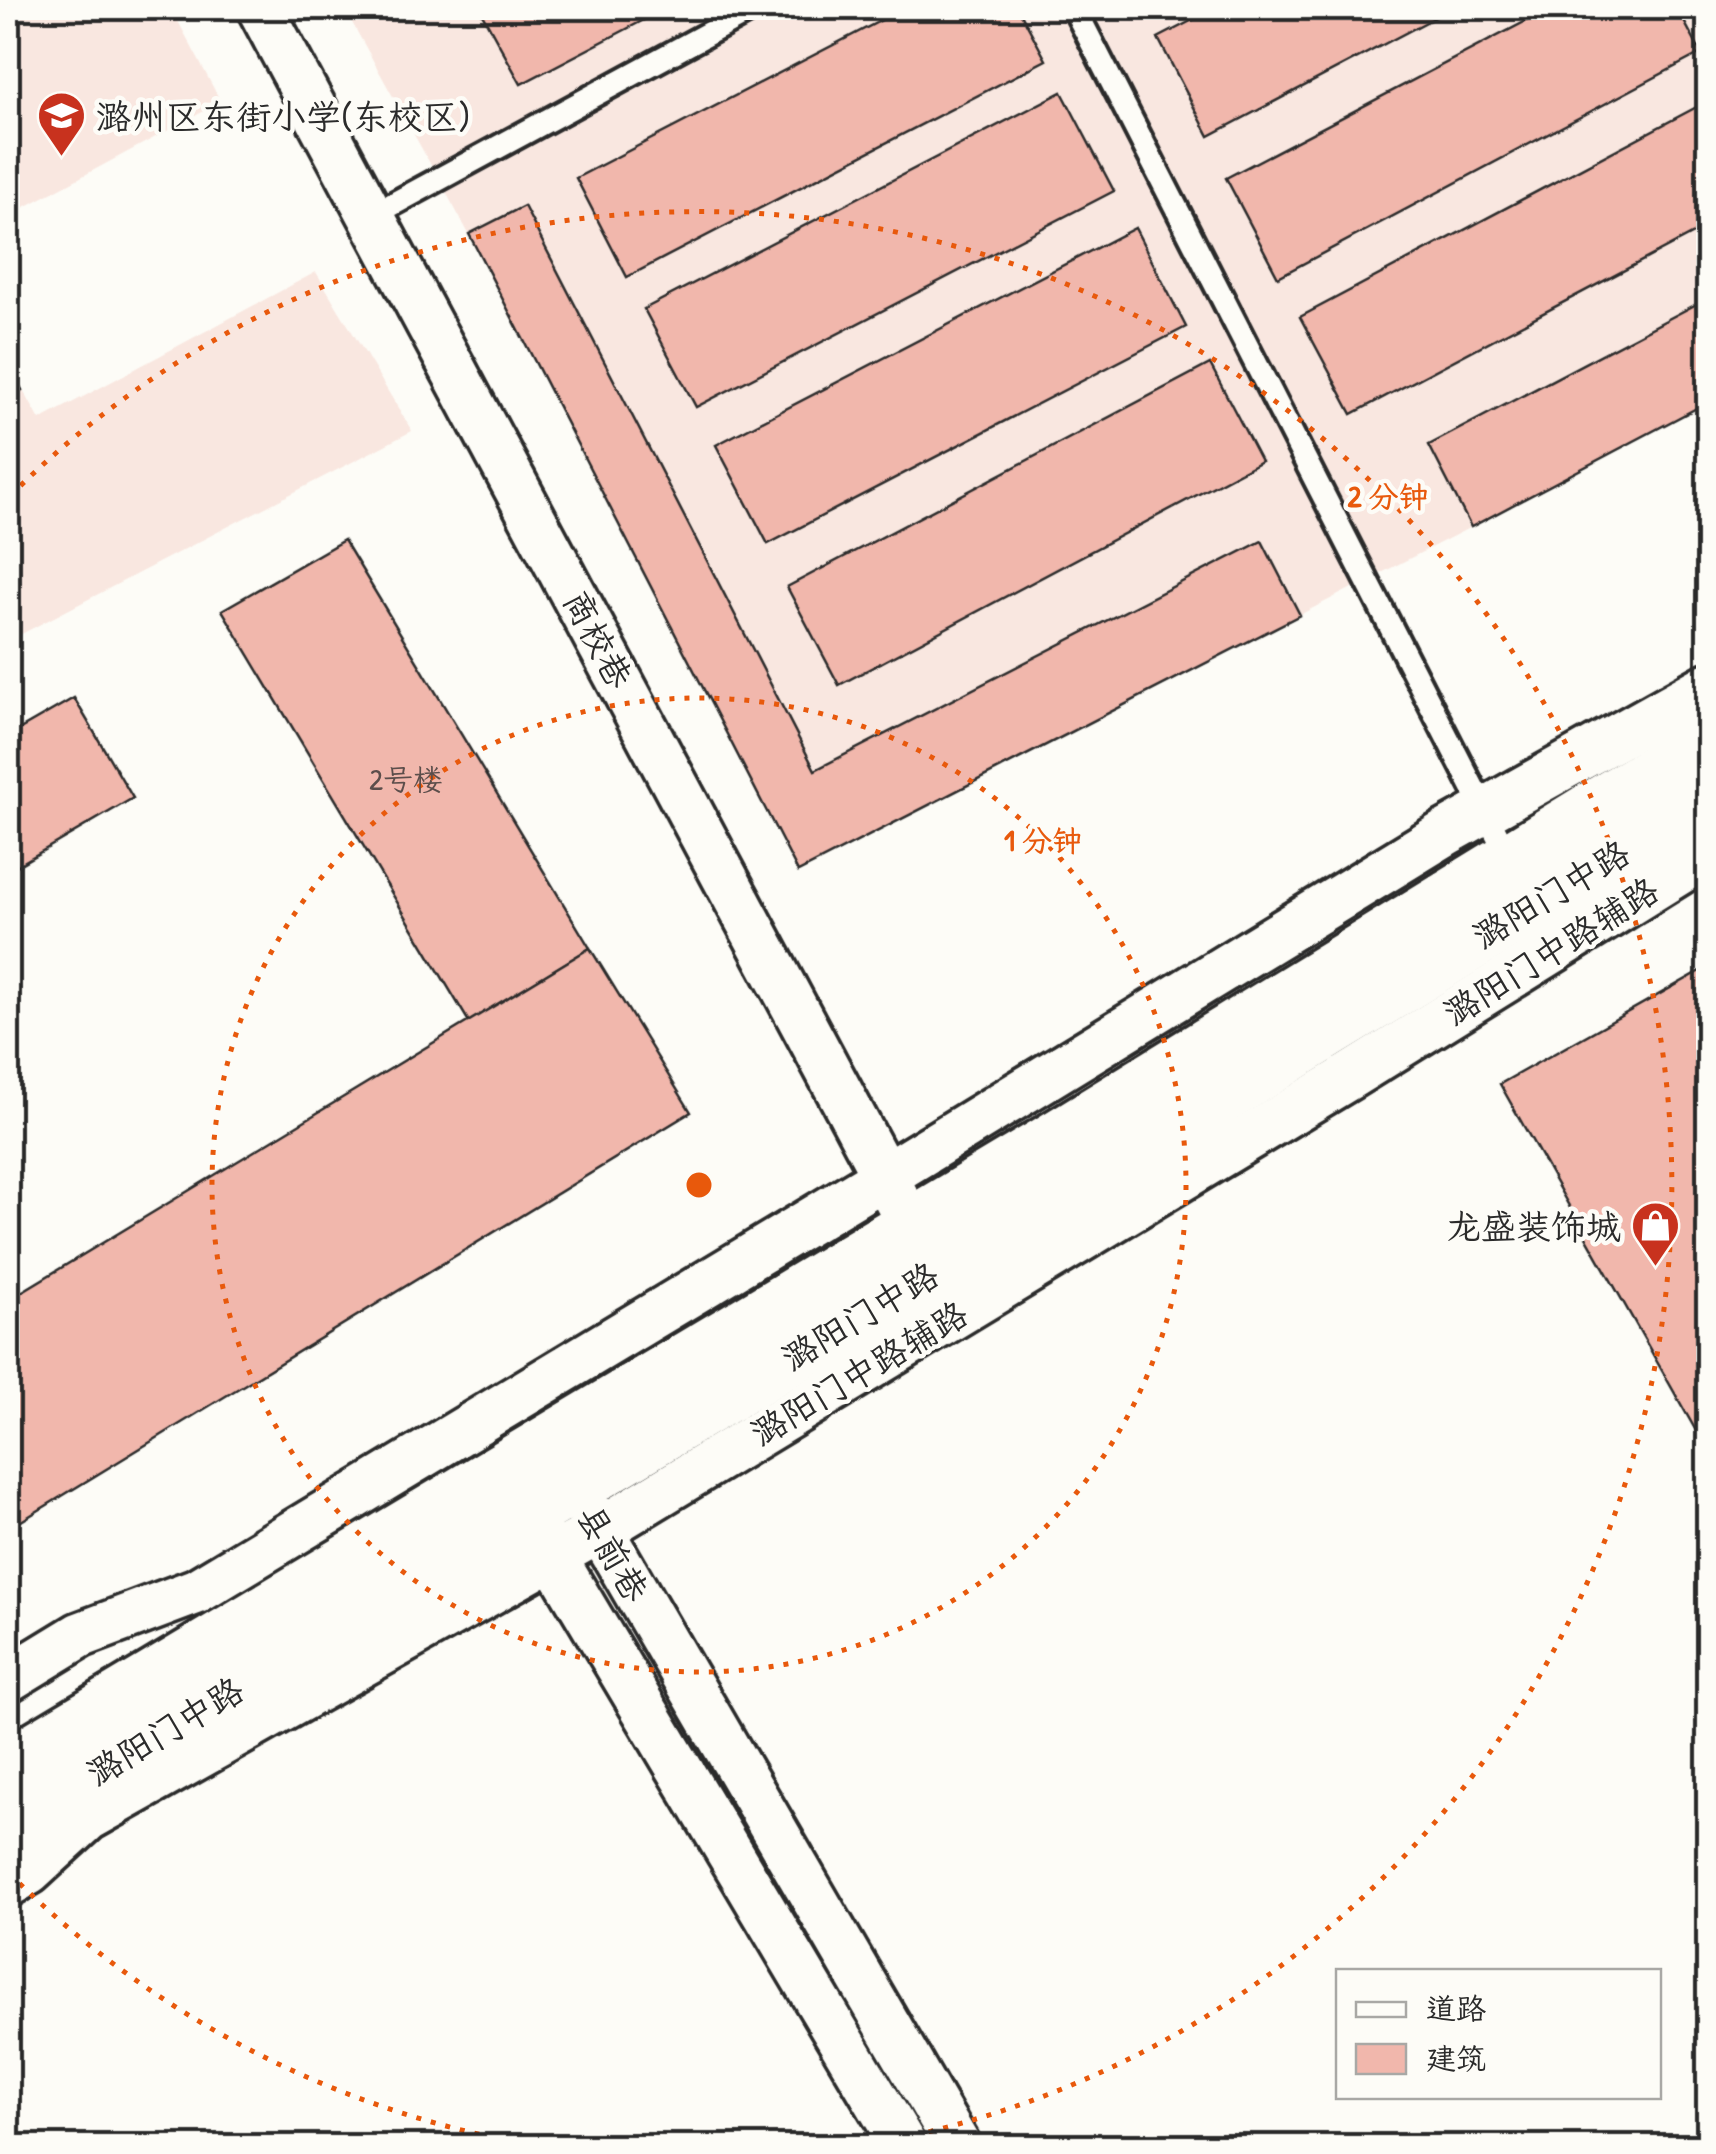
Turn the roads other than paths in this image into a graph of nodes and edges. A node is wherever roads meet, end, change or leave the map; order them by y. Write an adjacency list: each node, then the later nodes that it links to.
1 (260, 8): 4 (street, 商校巷)
2 (755, 8): 4 (lane)
3 (1074, 8): 8 (lane)
4 (372, 216): 11 (street, 商校巷)
5 (1708, 686): 8 (street)
6 (1708, 741): 10 (main road, 潞阳门中路)
7 (1708, 800): 10 (main road, 潞阳门中路)
8 (1486, 810): 10 (lane); 11 (street)
9 (1708, 854): 14 (street, 潞阳门中路辅路)
10 (1522, 882): 12 (main road, 潞阳门中路)
11 (885, 1176): 12 (street, 商校巷); 16 (street)
12 (922, 1248): 13 (main road, 潞阳门中路); 14 (main road, 潞阳门中路)
13 (526, 1457): 14 (street, 县前巷); 15 (street, 县前巷); 17 (main road, 潞阳门中路)
14 (587, 1508): 15 (main road, 潞阳门中路); 21 (street, 县前巷)
15 (541, 1535): 18 (main road, 潞阳门中路); 19 (street); 20 (street, 县前巷)
16 (8, 1678)
17 (8, 1766)
18 (8, 1825)
19 (8, 1884)
20 (904, 2146)
21 (958, 2146)

